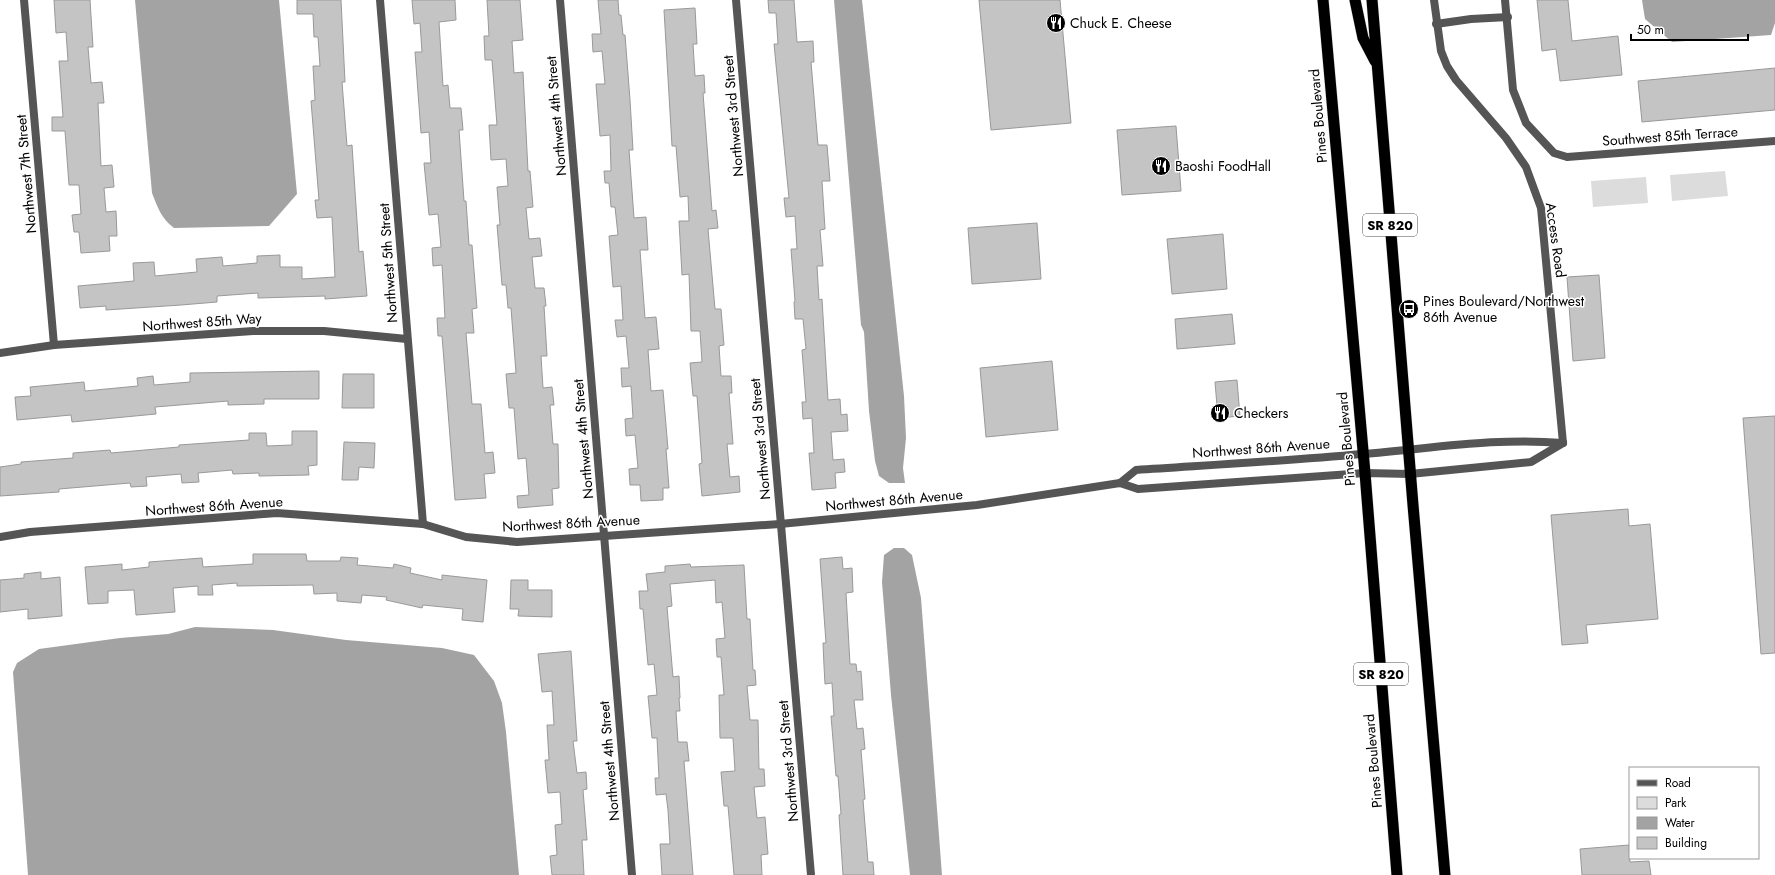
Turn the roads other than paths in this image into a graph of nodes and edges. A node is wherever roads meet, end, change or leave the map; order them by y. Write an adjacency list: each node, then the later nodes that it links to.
1 (24, 0): 15 (street, Northwest 7th Street)
2 (380, 0): 14 (street, Northwest 5th Street)
3 (560, 0): 25 (street, Northwest 4th Street)
4 (736, 0): 24 (street, Northwest 3rd Street)
5 (1323, 0): 19 (highway, Pines Boulevard / SR 820)
6 (1355, 0): 12 (highway)
7 (1372, 0): 12 (highway, SR 820)
8 (1434, 0): 11 (street, Access Road)
9 (1505, 0): 10 (street)
10 (1508, 17): 11 (street); 13 (street, Southwest 85th Terrace)
11 (1436, 24): 17 (street, Access Road)
12 (1378, 65): 18 (highway, SR 820)
13 (1775, 141)
14 (407, 339): 15 (street, Northwest 85th Way); 23 (street, Northwest 5th Street)
15 (54, 345): 16 (street, Northwest 85th Way)
16 (0, 353)
17 (1563, 443): 18 (street); 21 (street)
18 (1408, 449): 19 (street, Northwest 86th Avenue); 21 (highway, SR 820)
19 (1363, 454): 20 (highway, Pines Boulevard / SR 820); 22 (street, Northwest 86th Avenue)
20 (1365, 473): 21 (street, Northwest 86th Avenue); 22 (street, Northwest 86th Avenue); 29 (highway, Pines Boulevard / SR 820)
21 (1410, 474): 30 (highway, SR 820)
22 (1120, 483): 24 (street, Northwest 86th Avenue)
23 (422, 524): 25 (street, Northwest 86th Avenue); 26 (street, Northwest 86th Avenue)
24 (780, 524): 25 (street, Northwest 86th Avenue); 28 (street, Northwest 3rd Street)
25 (604, 534): 27 (street, Northwest 4th Street)
26 (0, 537)
27 (632, 875)
28 (811, 875)
29 (1397, 875)
30 (1445, 875)

